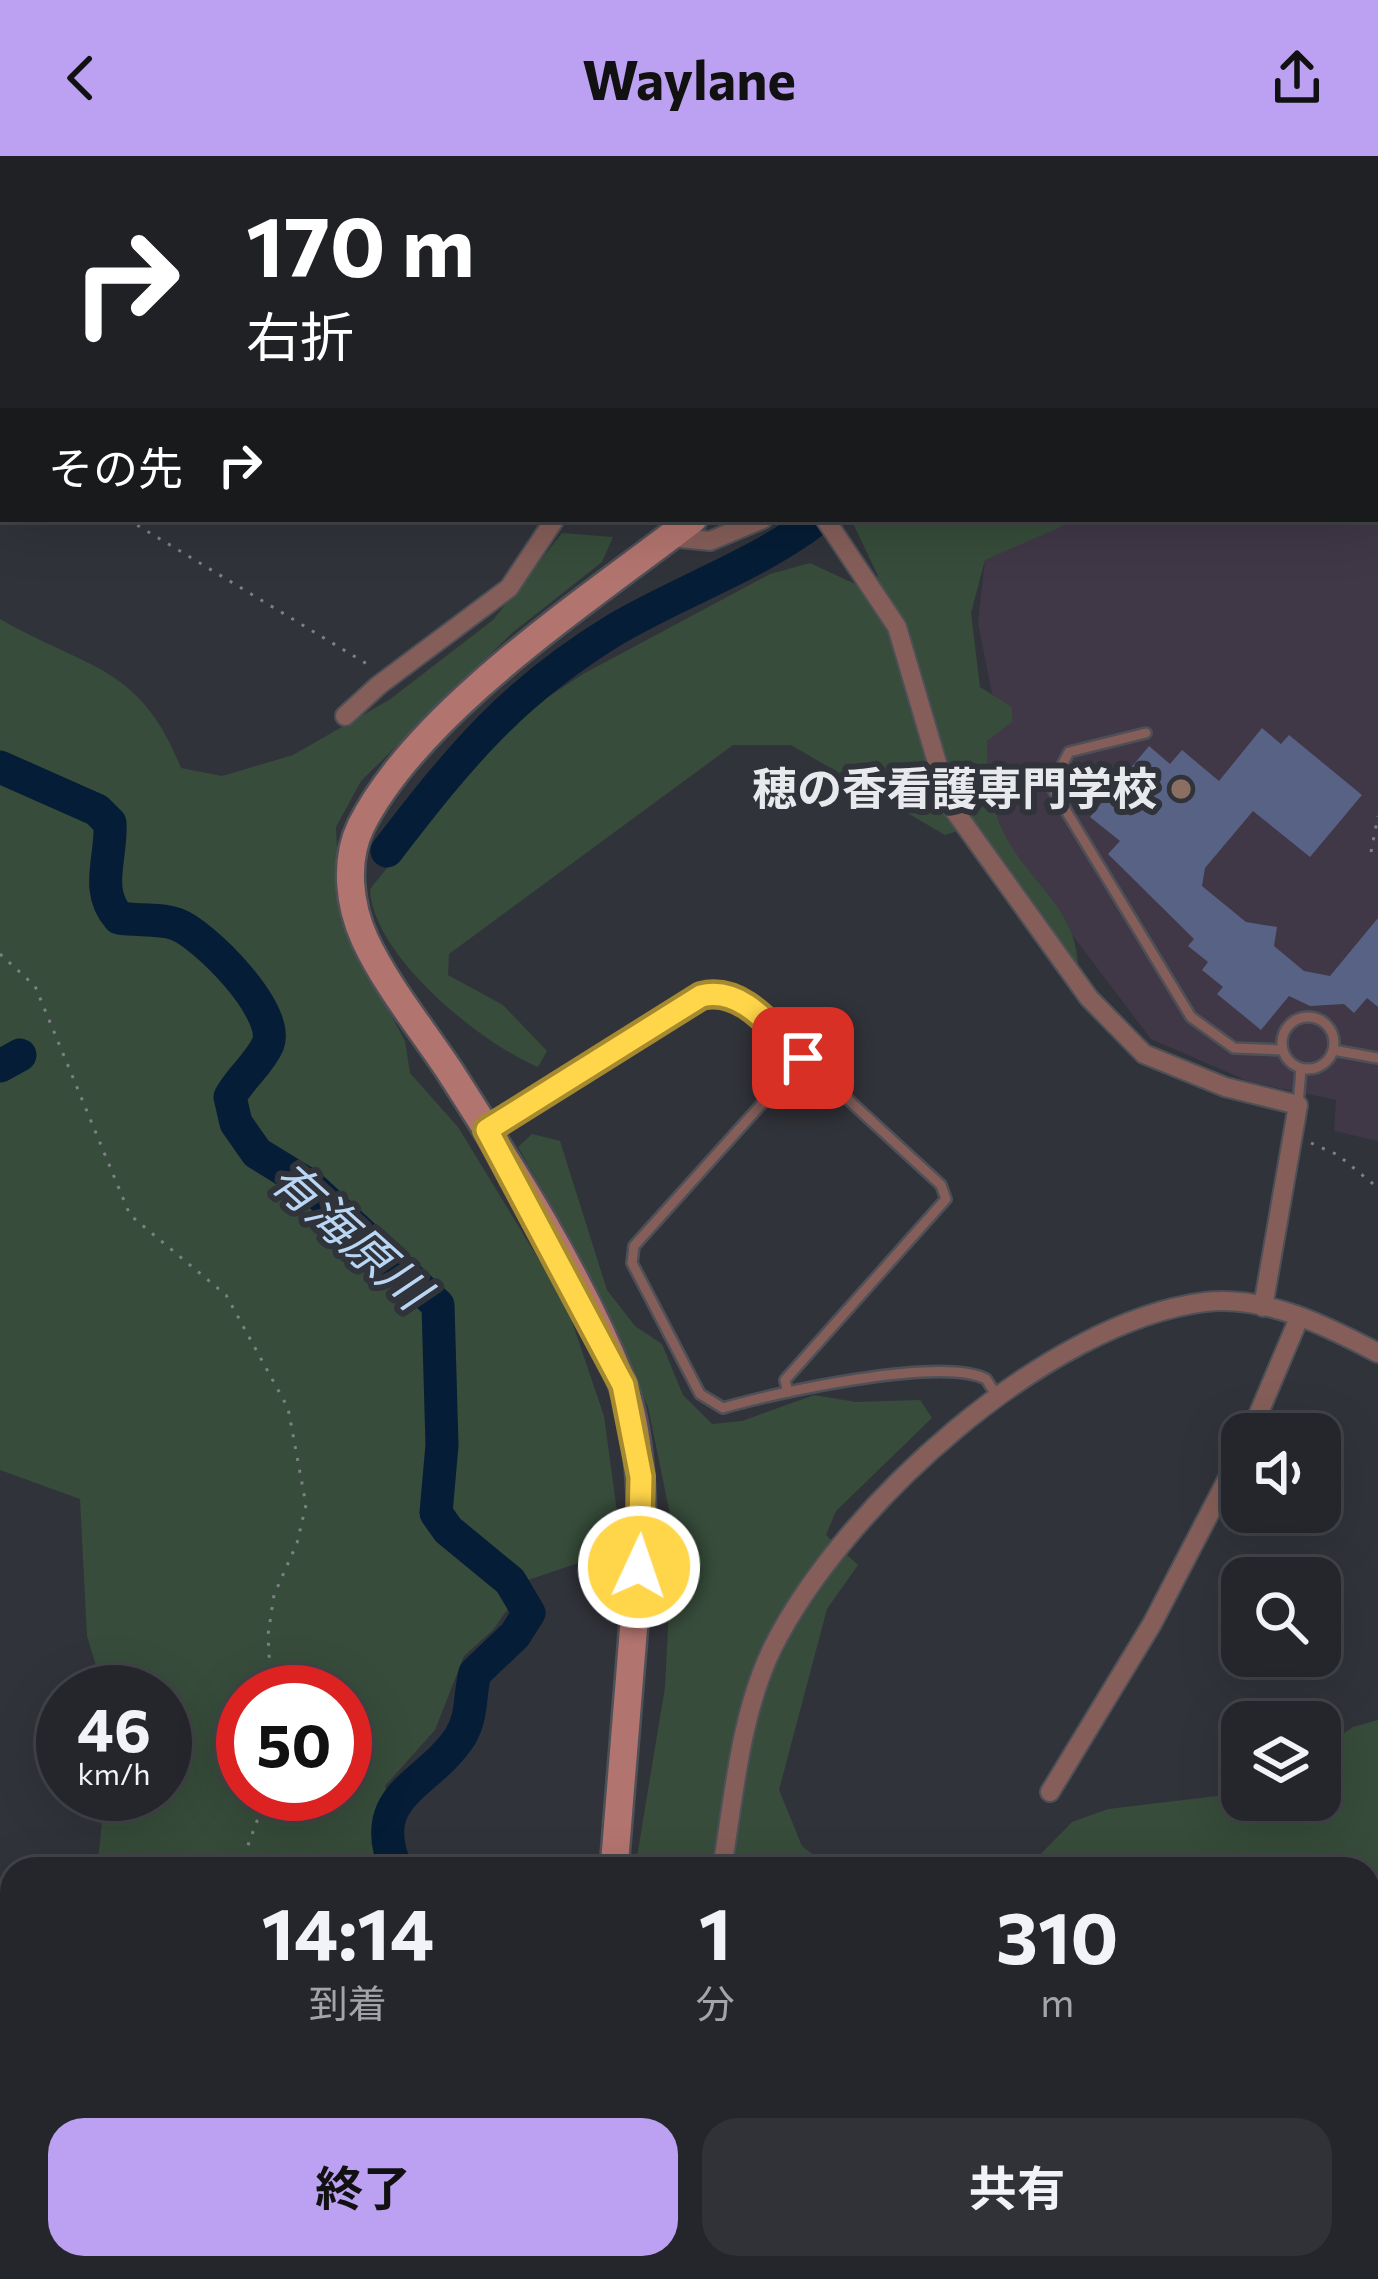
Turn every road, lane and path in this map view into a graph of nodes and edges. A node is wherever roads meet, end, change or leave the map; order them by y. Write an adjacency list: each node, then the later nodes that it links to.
1 (132, 522): 7 (path)
2 (553, 522): 7 (street)
3 (689, 522): 6 (main road)
4 (756, 522): 6 (street)
5 (828, 522): 18 (street)
6 (670, 537): 19 (main road)
7 (386, 679): 8 (street)
8 (345, 716)
9 (1146, 733): 13 (lane)
10 (1378, 816): 11 (path)
11 (1370, 852)
12 (0, 954): 29 (path)
13 (1282, 1050): 14 (lane); 17 (lane)
14 (1334, 1050): 16 (lane); 17 (lane)
15 (803, 1058): 19 (lane); 25 (lane); 25 (lane)
16 (1378, 1058)
17 (1301, 1070): 18 (lane)
18 (1298, 1106): 20 (street)
19 (487, 1130): 33 (main road)
20 (1294, 1141): 21 (path); 22 (street)
21 (1378, 1188)
22 (1263, 1306): 23 (street); 26 (street)
23 (1299, 1318): 24 (street); 27 (street)
24 (1378, 1353)
25 (787, 1389): 26 (lane)
26 (997, 1396): 34 (street)
27 (1259, 1413)
28 (1221, 1491): 30 (street)
29 (270, 1665)
30 (1050, 1792)
31 (256, 1821): 32 (path)
32 (247, 1857)
33 (615, 1857)
34 (724, 1857)

